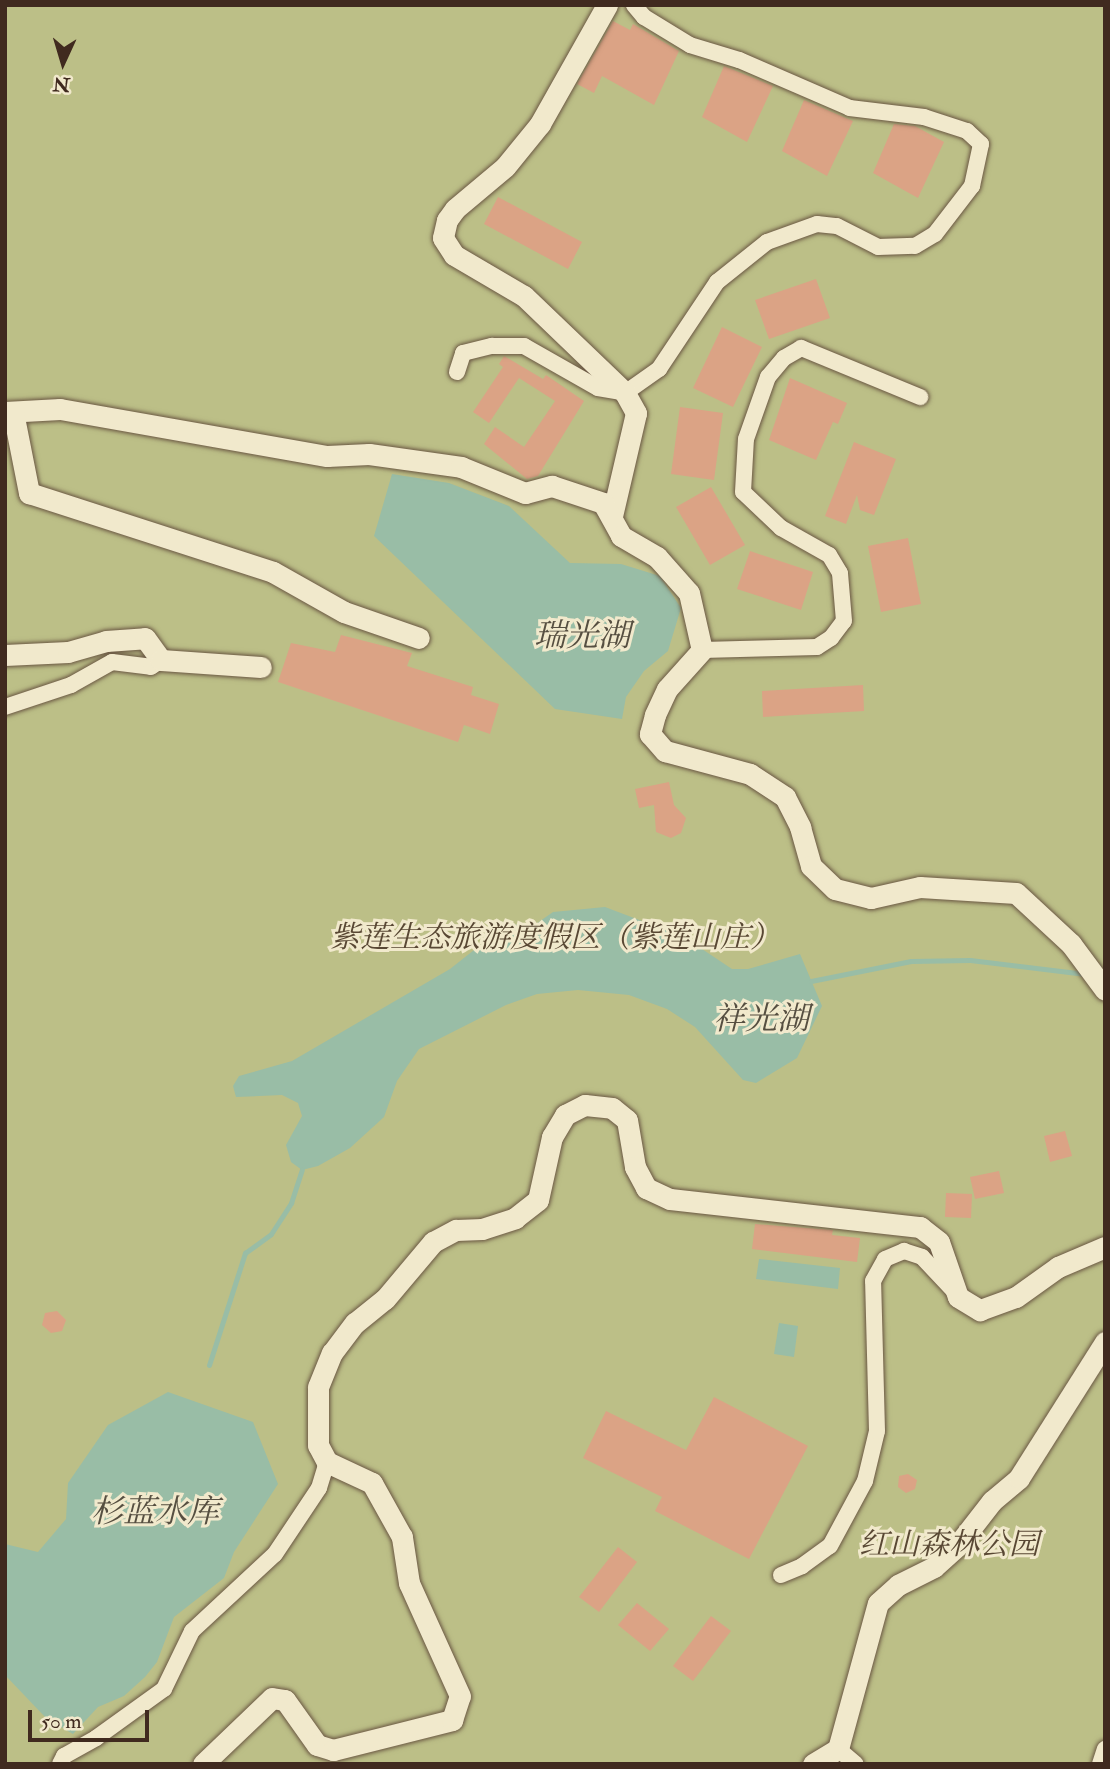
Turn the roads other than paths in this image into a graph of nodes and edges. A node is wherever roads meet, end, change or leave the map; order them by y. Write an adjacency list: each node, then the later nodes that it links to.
1 (607, 5): 4 (street)
2 (634, 5): 4 (street)
3 (457, 372): 4 (street)
4 (625, 393): 7 (street)
5 (920, 397): 9 (street)
6 (9, 412): 7 (street); 8 (street)
7 (612, 516): 9 (street)
8 (419, 638)
9 (702, 649): 14 (street)
10 (5, 655): 11 (street)
11 (161, 660): 12 (street); 13 (street)
12 (261, 667)
13 (5, 707)
14 (1103, 989)
15 (1105, 1247): 16 (street)
16 (958, 1297): 18 (street); 19 (street)
17 (1105, 1342): 20 (street)
18 (327, 1462): 22 (street); 23 (street)
19 (781, 1575)
20 (838, 1749): 24 (street); 25 (street)
21 (1105, 1749): 26 (street)
22 (60, 1764)
23 (203, 1764)
24 (813, 1764)
25 (856, 1764)
26 (1100, 1764)

